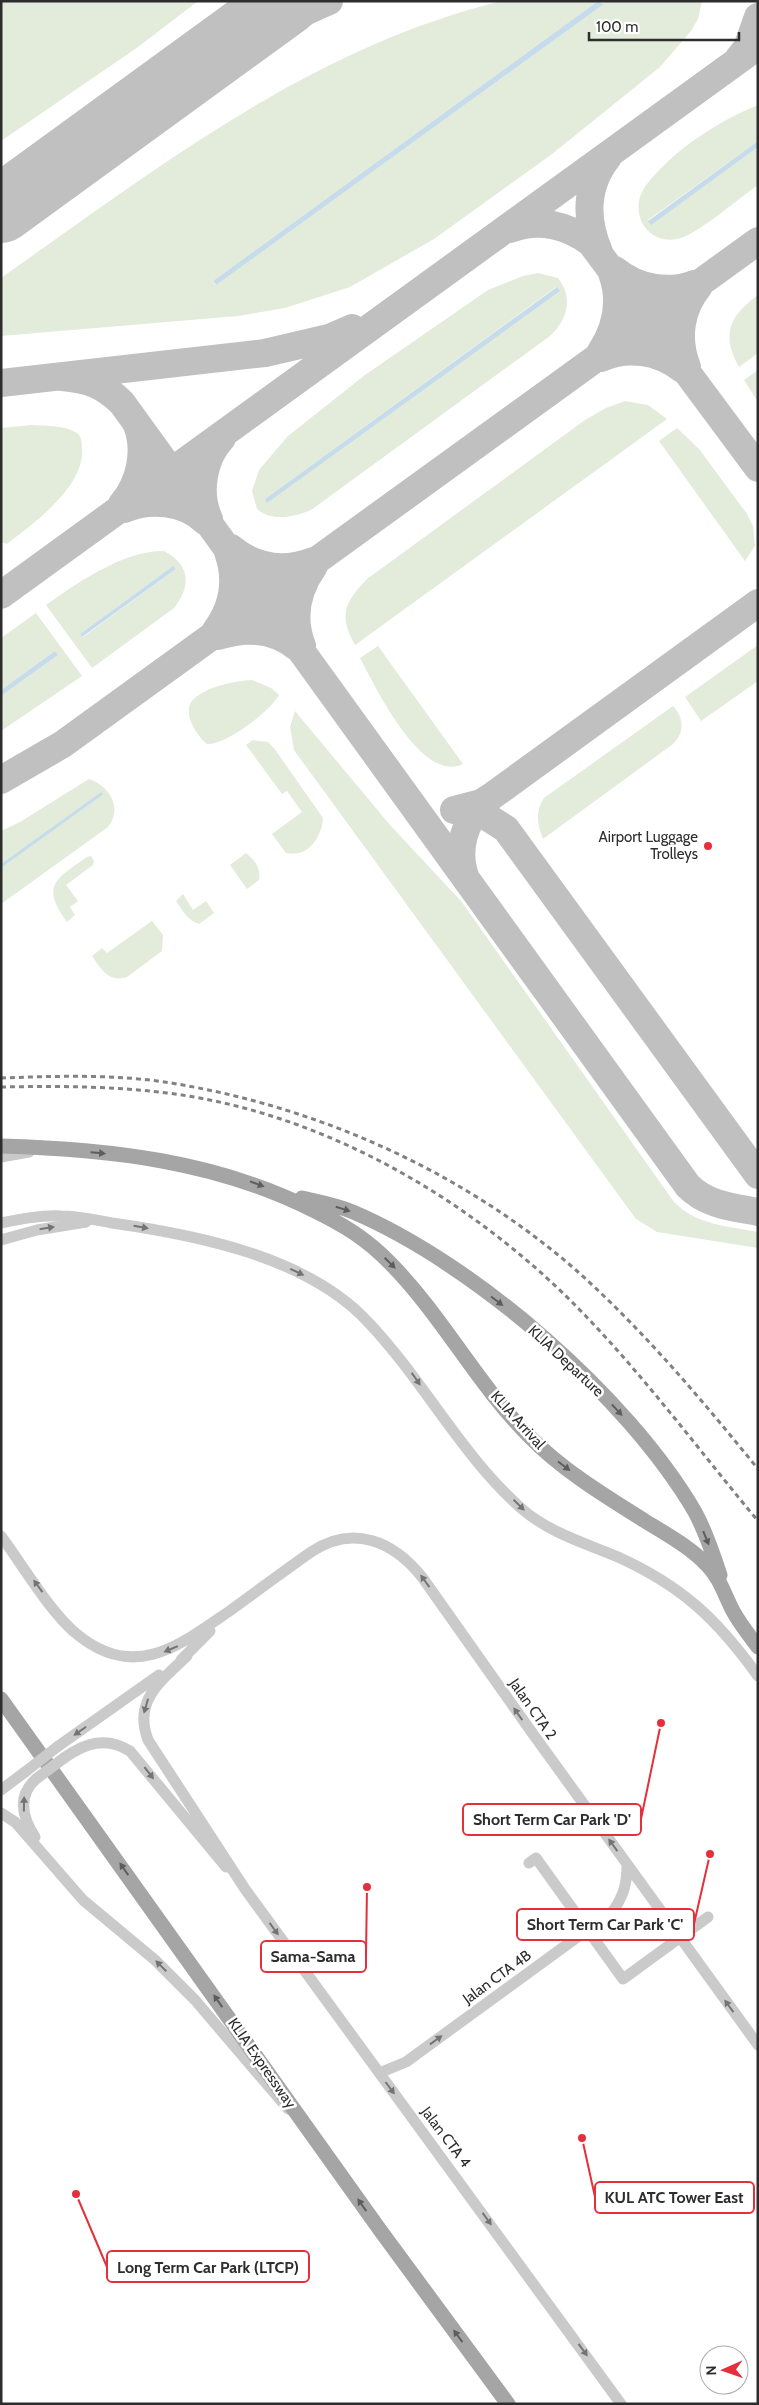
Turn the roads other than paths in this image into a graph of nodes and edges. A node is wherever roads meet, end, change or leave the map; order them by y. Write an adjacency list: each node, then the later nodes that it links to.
1 (1, 1146): 2 (main road)
2 (50, 1148): 3 (street); 4 (main road, one-way to 4)
3 (1, 1156)
4 (279, 1192): 10 (main road, KLIA Departure, one-way to 10); 11 (main road, KLIA Arrival, one-way to 11)
5 (93, 1220): 6 (street); 7 (street, one-way to 5); 13 (street, one-way to 13)
6 (1, 1223)
7 (1, 1240)
8 (1, 1536): 9 (street, one-way to 8)
9 (226, 1613): 12 (street); 21 (street, Jalan CTA 2, one-way to 9)
10 (758, 1636)
11 (758, 1647)
12 (187, 1656): 17 (street, one-way to 17, bridge); 22 (street, one-way to 22)
13 (758, 1676)
14 (1, 1694): 16 (street)
15 (1, 1699): 16 (main road, KLIA Expressway)
16 (18, 1721): 26 (main road, KLIA Expressway, one-way to 16)
17 (1, 1790)
18 (1, 1813): 19 (street)
19 (51, 1861): 22 (street, one-way to 22, bridge); 26 (street, one-way to 19)
20 (529, 1863): 23 (street, bridge)
21 (627, 1864): 24 (street, Jalan CTA 2, one-way to 21); 25 (street, Jalan CTA 4B, one-way to 21)
22 (246, 1889): 25 (street, Jalan CTA 4, one-way to 25)
23 (708, 1917)
24 (758, 2045)
25 (379, 2073): 30 (street, Jalan CTA 4, one-way to 30)
26 (310, 2132): 27 (main road, KLIA Expressway, one-way to 26)
27 (473, 2356): 28 (main road); 29 (main road, KLIA Expressway)
28 (499, 2404)
29 (508, 2404)
30 (622, 2404)

